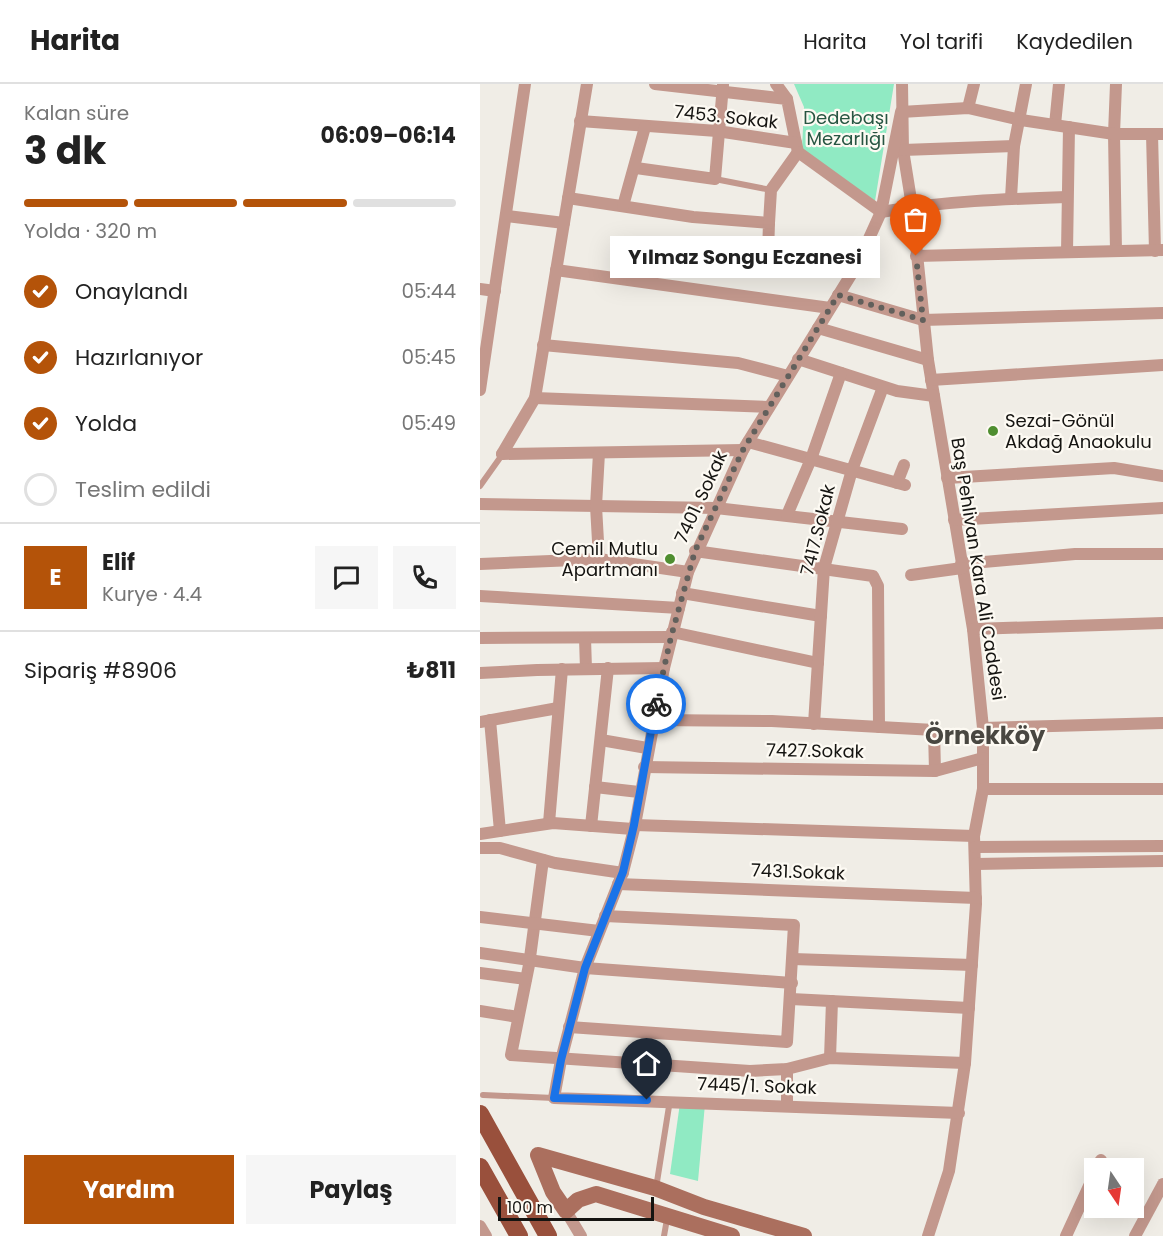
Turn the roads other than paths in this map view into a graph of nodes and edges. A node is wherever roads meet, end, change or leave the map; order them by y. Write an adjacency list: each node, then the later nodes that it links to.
1 (525, 84): 34 (street)
2 (587, 84): 15 (street)
3 (655, 84): 10 (street)
4 (776, 84): 11 (street)
5 (902, 84): 13 (street, Baş Pehlivan Kara Ali Caddesi)
6 (974, 84): 12 (street)
7 (1026, 84): 14 (street)
8 (1059, 84): 16 (street)
9 (1116, 84): 20 (street)
10 (723, 88): 11 (street); 19 (street)
11 (787, 99): 23 (street)
12 (968, 108): 13 (street); 14 (street)
13 (901, 112): 24 (street, Baş Pehlivan Kara Ali Caddesi); 33 (street, 7401. Sokak)
14 (1021, 120): 16 (street); 22 (street)
15 (580, 122): 17 (street, 7453. Sokak); 29 (street)
16 (1055, 125): 18 (street)
17 (645, 127): 19 (street, 7453. Sokak); 25 (street)
18 (1069, 127): 20 (street); 28 (street)
19 (717, 132): 23 (street, 7453. Sokak); 26 (street)
20 (1114, 134): 21 (street); 38 (street)
21 (1157, 134): 37 (street)
22 (1014, 146): 24 (street); 30 (street)
23 (797, 147): 27 (street); 33 (street, 7453. Sokak)
24 (903, 150): 32 (street, Baş Pehlivan Kara Ali Caddesi)
25 (636, 168): 26 (street); 31 (street)
26 (715, 179): 27 (lane)
27 (771, 190): 36 (street)
28 (1067, 197): 30 (street); 39 (street)
29 (568, 198): 31 (street); 35 (street)
30 (1011, 198): 32 (street)
31 (623, 206): 36 (street)
32 (912, 206): 33 (street); 40 (street, Baş Pehlivan Kara Ali Caddesi)
33 (881, 212): 41 (street, 7401. Sokak)
34 (507, 216): 35 (street); 44 (street)
35 (564, 223): 42 (street)
36 (769, 223): 41 (street)
37 (1159, 250): 38 (street)
38 (1116, 251): 39 (street)
39 (1067, 252): 40 (street)
40 (916, 256): 48 (street, Baş Pehlivan Kara Ali Caddesi)
41 (856, 265): 45 (street, 7401. Sokak)
42 (556, 270): 46 (street); 50 (street)
43 (480, 290): 44 (street)
44 (495, 291): 58 (street)
45 (838, 295): 46 (street, 7401. Sokak); 48 (street)
46 (830, 308): 49 (street, 7401. Sokak)
47 (1163, 313): 48 (street)
48 (923, 320): 52 (street, Baş Pehlivan Kara Ali Caddesi)
49 (818, 328): 51 (street, 7401. Sokak); 52 (street)
50 (543, 345): 55 (street); 60 (street)
51 (798, 359): 54 (street); 55 (street, 7401. Sokak)
52 (928, 360): 56 (street, Baş Pehlivan Kara Ali Caddesi)
53 (1163, 365): 56 (street)
54 (841, 373): 57 (street); 65 (street)
55 (789, 376): 61 (street, 7401. Sokak)
56 (931, 380): 59 (street, Baş Pehlivan Kara Ali Caddesi)
57 (884, 387): 59 (street); 67 (street, 7417.Sokak)
58 (480, 390)
59 (934, 396): 69 (street, Baş Pehlivan Kara Ali Caddesi)
60 (535, 398): 61 (street); 64 (street)
61 (769, 407): 62 (street, 7401. Sokak)
62 (746, 446): 63 (street); 65 (street); 73 (street, 7401. Sokak)
63 (599, 453): 64 (street); 72 (street)
64 (502, 454): 70 (lane)
65 (811, 459): 67 (street); 75 (street)
66 (904, 465): 67 (street)
67 (852, 470): 77 (street, 7417.Sokak)
68 (1163, 476): 69 (street)
69 (947, 477): 76 (street, Baş Pehlivan Kara Ali Caddesi)
70 (480, 486)
71 (480, 504): 72 (street)
72 (596, 506): 73 (street); 81 (street)
73 (716, 508): 75 (street); 79 (street, 7401. Sokak)
74 (1163, 508): 76 (street)
75 (787, 515): 77 (street)
76 (954, 520): 83 (street, Baş Pehlivan Kara Ali Caddesi)
77 (836, 523): 78 (street); 84 (street, 7417.Sokak)
78 (902, 529)
79 (695, 551): 84 (street); 85 (street, 7401. Sokak)
80 (1163, 554): 83 (street)
81 (599, 559): 82 (street); 85 (street)
82 (480, 564)
83 (962, 566): 86 (street); 92 (street, Baş Pehlivan Kara Ali Caddesi)
84 (824, 568): 90 (street, 7417.Sokak); 107 (street)
85 (688, 572): 87 (street, 7401. Sokak)
86 (911, 575)
87 (682, 593): 89 (street, 7401. Sokak); 90 (street)
88 (480, 596): 89 (street)
89 (679, 608): 93 (street, 7401. Sokak)
90 (821, 616): 96 (street, 7417.Sokak)
91 (1163, 623): 92 (street)
92 (973, 629): 108 (street, Baş Pehlivan Kara Ali Caddesi)
93 (672, 634): 95 (street); 96 (street); 98 (street, 7401. Sokak)
94 (480, 638): 95 (street)
95 (585, 638): 100 (street)
96 (818, 663): 106 (street, 7417.Sokak)
97 (608, 668): 98 (street); 100 (street); 109 (street)
98 (664, 668): 103 (street, 7401. Sokak)
99 (562, 669): 100 (street); 101 (street); 102 (street)
100 (586, 669)
101 (480, 673)
102 (558, 708): 104 (street); 118 (street)
103 (653, 720): 106 (street); 110 (street, 7401. Sokak)
104 (485, 721): 121 (street)
105 (1163, 723): 108 (street)
106 (814, 724): 107 (street)
107 (879, 728): 113 (street)
108 (983, 728): 111 (street, Baş Pehlivan Kara Ali Caddesi)
109 (601, 740): 110 (street); 114 (street)
110 (647, 748): 112 (street, 7401. Sokak)
111 (983, 758): 113 (street, 7427.Sokak); 115 (street, Baş Pehlivan Kara Ali Caddesi)
112 (644, 767): 113 (street, 7427.Sokak); 117 (street, 7401. Sokak)
113 (935, 771)
114 (596, 787): 117 (street); 119 (street)
115 (983, 789): 116 (street); 123 (street, Baş Pehlivan Kara Ali Caddesi)
116 (1163, 789)
117 (639, 792): 120 (street, 7401. Sokak)
118 (549, 823): 119 (street); 121 (street)
119 (591, 826): 120 (street)
120 (634, 827): 123 (street); 130 (street, 7401. Sokak)
121 (500, 831): 122 (street)
122 (480, 834)
123 (975, 842): 124 (street); 128 (street, Baş Pehlivan Kara Ali Caddesi)
124 (1163, 846): 127 (street)
125 (480, 848): 126 (street, 7431.Sokak)
126 (543, 860): 130 (street, 7431.Sokak); 134 (street)
127 (1162, 861): 128 (street); 129 (street)
128 (976, 864): 131 (street, Baş Pehlivan Kara Ali Caddesi)
129 (1163, 873)
130 (620, 879): 131 (street, 7431.Sokak); 132 (street, 7401. Sokak)
131 (976, 898): 139 (street, Baş Pehlivan Kara Ali Caddesi)
132 (605, 916): 135 (street, 7401. Sokak); 138 (street)
133 (480, 917): 134 (street)
134 (534, 923): 135 (street); 137 (street)
135 (599, 932): 140 (street, 7401. Sokak)
136 (480, 953): 137 (street)
137 (530, 958): 140 (street); 142 (street)
138 (793, 959): 139 (street); 143 (street)
139 (972, 965): 146 (street, Baş Pehlivan Kara Ali Caddesi)
140 (585, 968): 143 (street); 149 (street, 7401. Sokak)
141 (480, 973): 142 (street)
142 (526, 980): 148 (street)
143 (792, 983): 144 (street)
144 (791, 999): 145 (street); 149 (street)
145 (832, 1001): 146 (street); 150 (street)
146 (969, 1008): 152 (street, Baş Pehlivan Kara Ali Caddesi)
147 (480, 1011): 148 (street)
148 (518, 1017): 151 (street)
149 (569, 1027): 151 (street, 7401. Sokak)
150 (830, 1058): 152 (street); 153 (street)
151 (561, 1060): 153 (street); 155 (street, 7401. Sokak)
152 (965, 1063): 158 (street, Baş Pehlivan Kara Ali Caddesi)
153 (787, 1069): 157 (street)
154 (483, 1095): 155 (lane)
155 (554, 1098): 156 (street, 7445/1. Sokak)
156 (670, 1101): 157 (street, 7445/1. Sokak); 162 (lane)
157 (787, 1105): 158 (street, 7445/1. Sokak)
158 (959, 1113): 172 (street, Baş Pehlivan Kara Ali Caddesi)
159 (480, 1114): 167 (main road)
160 (480, 1167): 166 (main road)
161 (1163, 1185): 174 (street)
162 (656, 1188): 164 (street); 171 (street)
163 (1084, 1197): 173 (street)
164 (566, 1211): 165 (street); 168 (street)
165 (668, 1215): 169 (lane); 170 (street)
166 (519, 1236)
167 (548, 1236)
168 (581, 1236)
169 (664, 1236)
170 (732, 1236)
171 (804, 1236)
172 (928, 1236)
173 (1066, 1236)
174 (1136, 1236)

